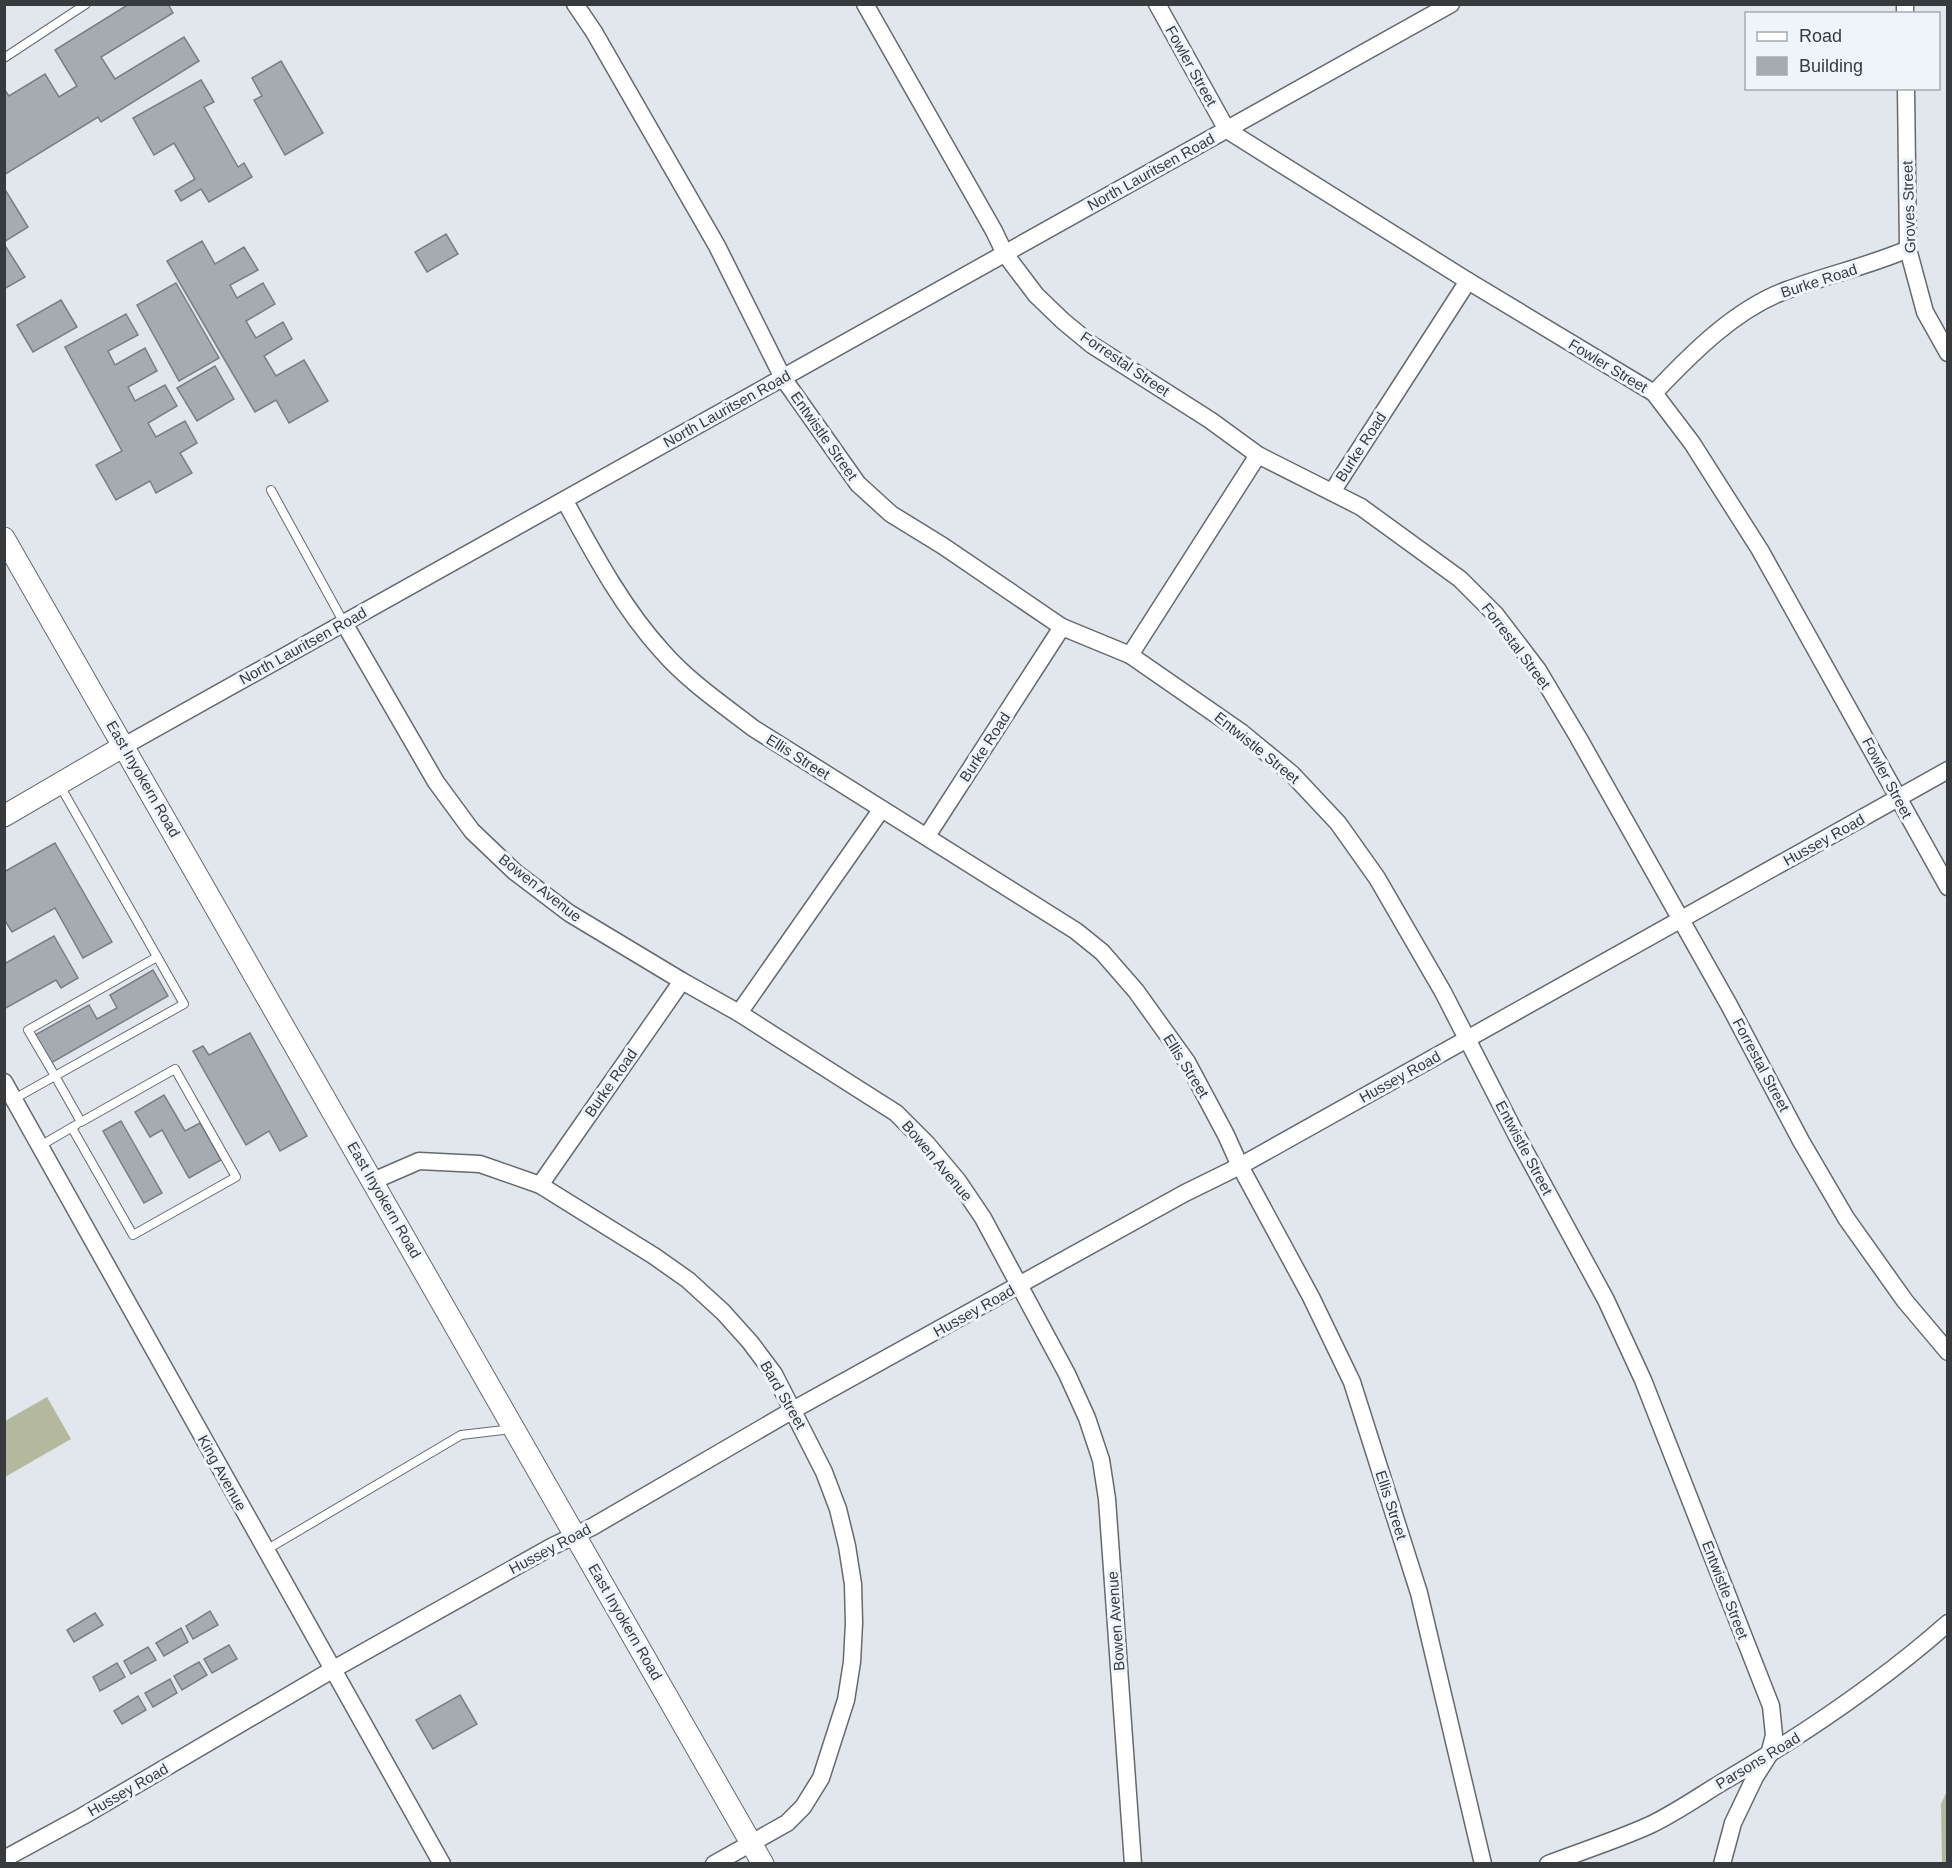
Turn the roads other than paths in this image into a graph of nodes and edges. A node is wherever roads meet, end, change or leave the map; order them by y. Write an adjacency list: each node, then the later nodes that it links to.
1 (86, 4): 6 (lane)
2 (574, 4): 13 (street, Entwistle Street)
3 (865, 4): 10 (street, Forrestal Street)
4 (1157, 4): 8 (street, Fowler Street)
5 (1448, 5): 8 (street, North Lauritsen Road)
6 (4, 58)
7 (1906, 90): 9 (street, Groves Street)
8 (1227, 130): 10 (street, North Lauritsen Road); 11 (street, Fowler Street)
9 (1908, 249): 12 (street, Groves Street); 14 (street, Burke Road)
10 (1005, 254): 13 (street, North Lauritsen Road); 15 (street, Forrestal Street)
11 (1468, 281): 14 (street, Fowler Street); 17 (street, Burke Road)
12 (1947, 353)
13 (783, 378): 18 (street, North Lauritsen Road); 21 (street, Entwistle Street)
14 (1654, 393): 26 (street, Fowler Street)
15 (1258, 455): 17 (street, Forrestal Street); 22 (street)
16 (271, 490): 20 (lane)
17 (1332, 492): 31 (street, Forrestal Street)
18 (565, 501): 20 (street, North Lauritsen Road); 27 (street, Ellis Street)
19 (4, 538): 23 (street, East Inyokern Road)
20 (344, 623): 23 (street, North Lauritsen Road); 33 (street, Bowen Avenue)
21 (1062, 627): 22 (street, Entwistle Street); 29 (street, Burke Road)
22 (1130, 656): 35 (street, Entwistle Street)
23 (124, 746): 25 (street, North Lauritsen Road); 43 (street, East Inyokern Road)
24 (1947, 770): 26 (street, Hussey Road)
25 (59, 784): 28 (street, North Lauritsen Road); 32 (lane)
26 (1897, 800): 30 (street, Fowler Street); 31 (street, Hussey Road)
27 (881, 810): 29 (street, Ellis Street); 34 (street)
28 (4, 816)
29 (927, 836): 42 (street, Ellis Street)
30 (1947, 887)
31 (1679, 919): 35 (street, Hussey Road); 46 (street, Forrestal Street)
32 (157, 957): 36 (lane); 36 (lane)
33 (682, 981): 34 (street, Bowen Avenue); 44 (street, Burke Road)
34 (740, 1013): 45 (street, Bowen Avenue)
35 (1468, 1039): 42 (street, Hussey Road); 53 (street, Entwistle Street)
36 (56, 1076): 38 (lane); 39 (lane)
37 (4, 1082): 38 (street, King Avenue)
38 (14, 1099): 41 (street, King Avenue)
39 (81, 1122): 40 (lane); 40 (lane)
40 (72, 1128): 41 (lane)
41 (40, 1146): 50 (street, King Avenue)
42 (1240, 1166): 45 (street, Hussey Road); 60 (street, Ellis Street)
43 (373, 1181): 44 (street, Bard Street); 48 (street, East Inyokern Road)
44 (540, 1185): 47 (street, Bard Street)
45 (1019, 1286): 47 (street, Hussey Road); 59 (street, Bowen Avenue)
46 (1947, 1352)
47 (793, 1410): 49 (street, Hussey Road); 54 (street, Bard Street)
48 (515, 1429): 49 (street, East Inyokern Road); 50 (lane)
49 (576, 1535): 52 (street, Hussey Road); 54 (street, East Inyokern Road)
50 (266, 1550): 52 (street, King Avenue)
51 (1947, 1623): 53 (street, Parsons Road)
52 (332, 1670): 55 (street, Hussey Road); 56 (street, King Avenue)
53 (1769, 1755): 61 (street, Parsons Road); 62 (street)
54 (751, 1843): 57 (street, Bard Street); 58 (street, East Inyokern Road)
55 (4, 1859)
56 (442, 1863)
57 (714, 1863)
58 (763, 1863)
59 (1133, 1863)
60 (1483, 1863)
61 (1548, 1863)
62 (1722, 1863)

